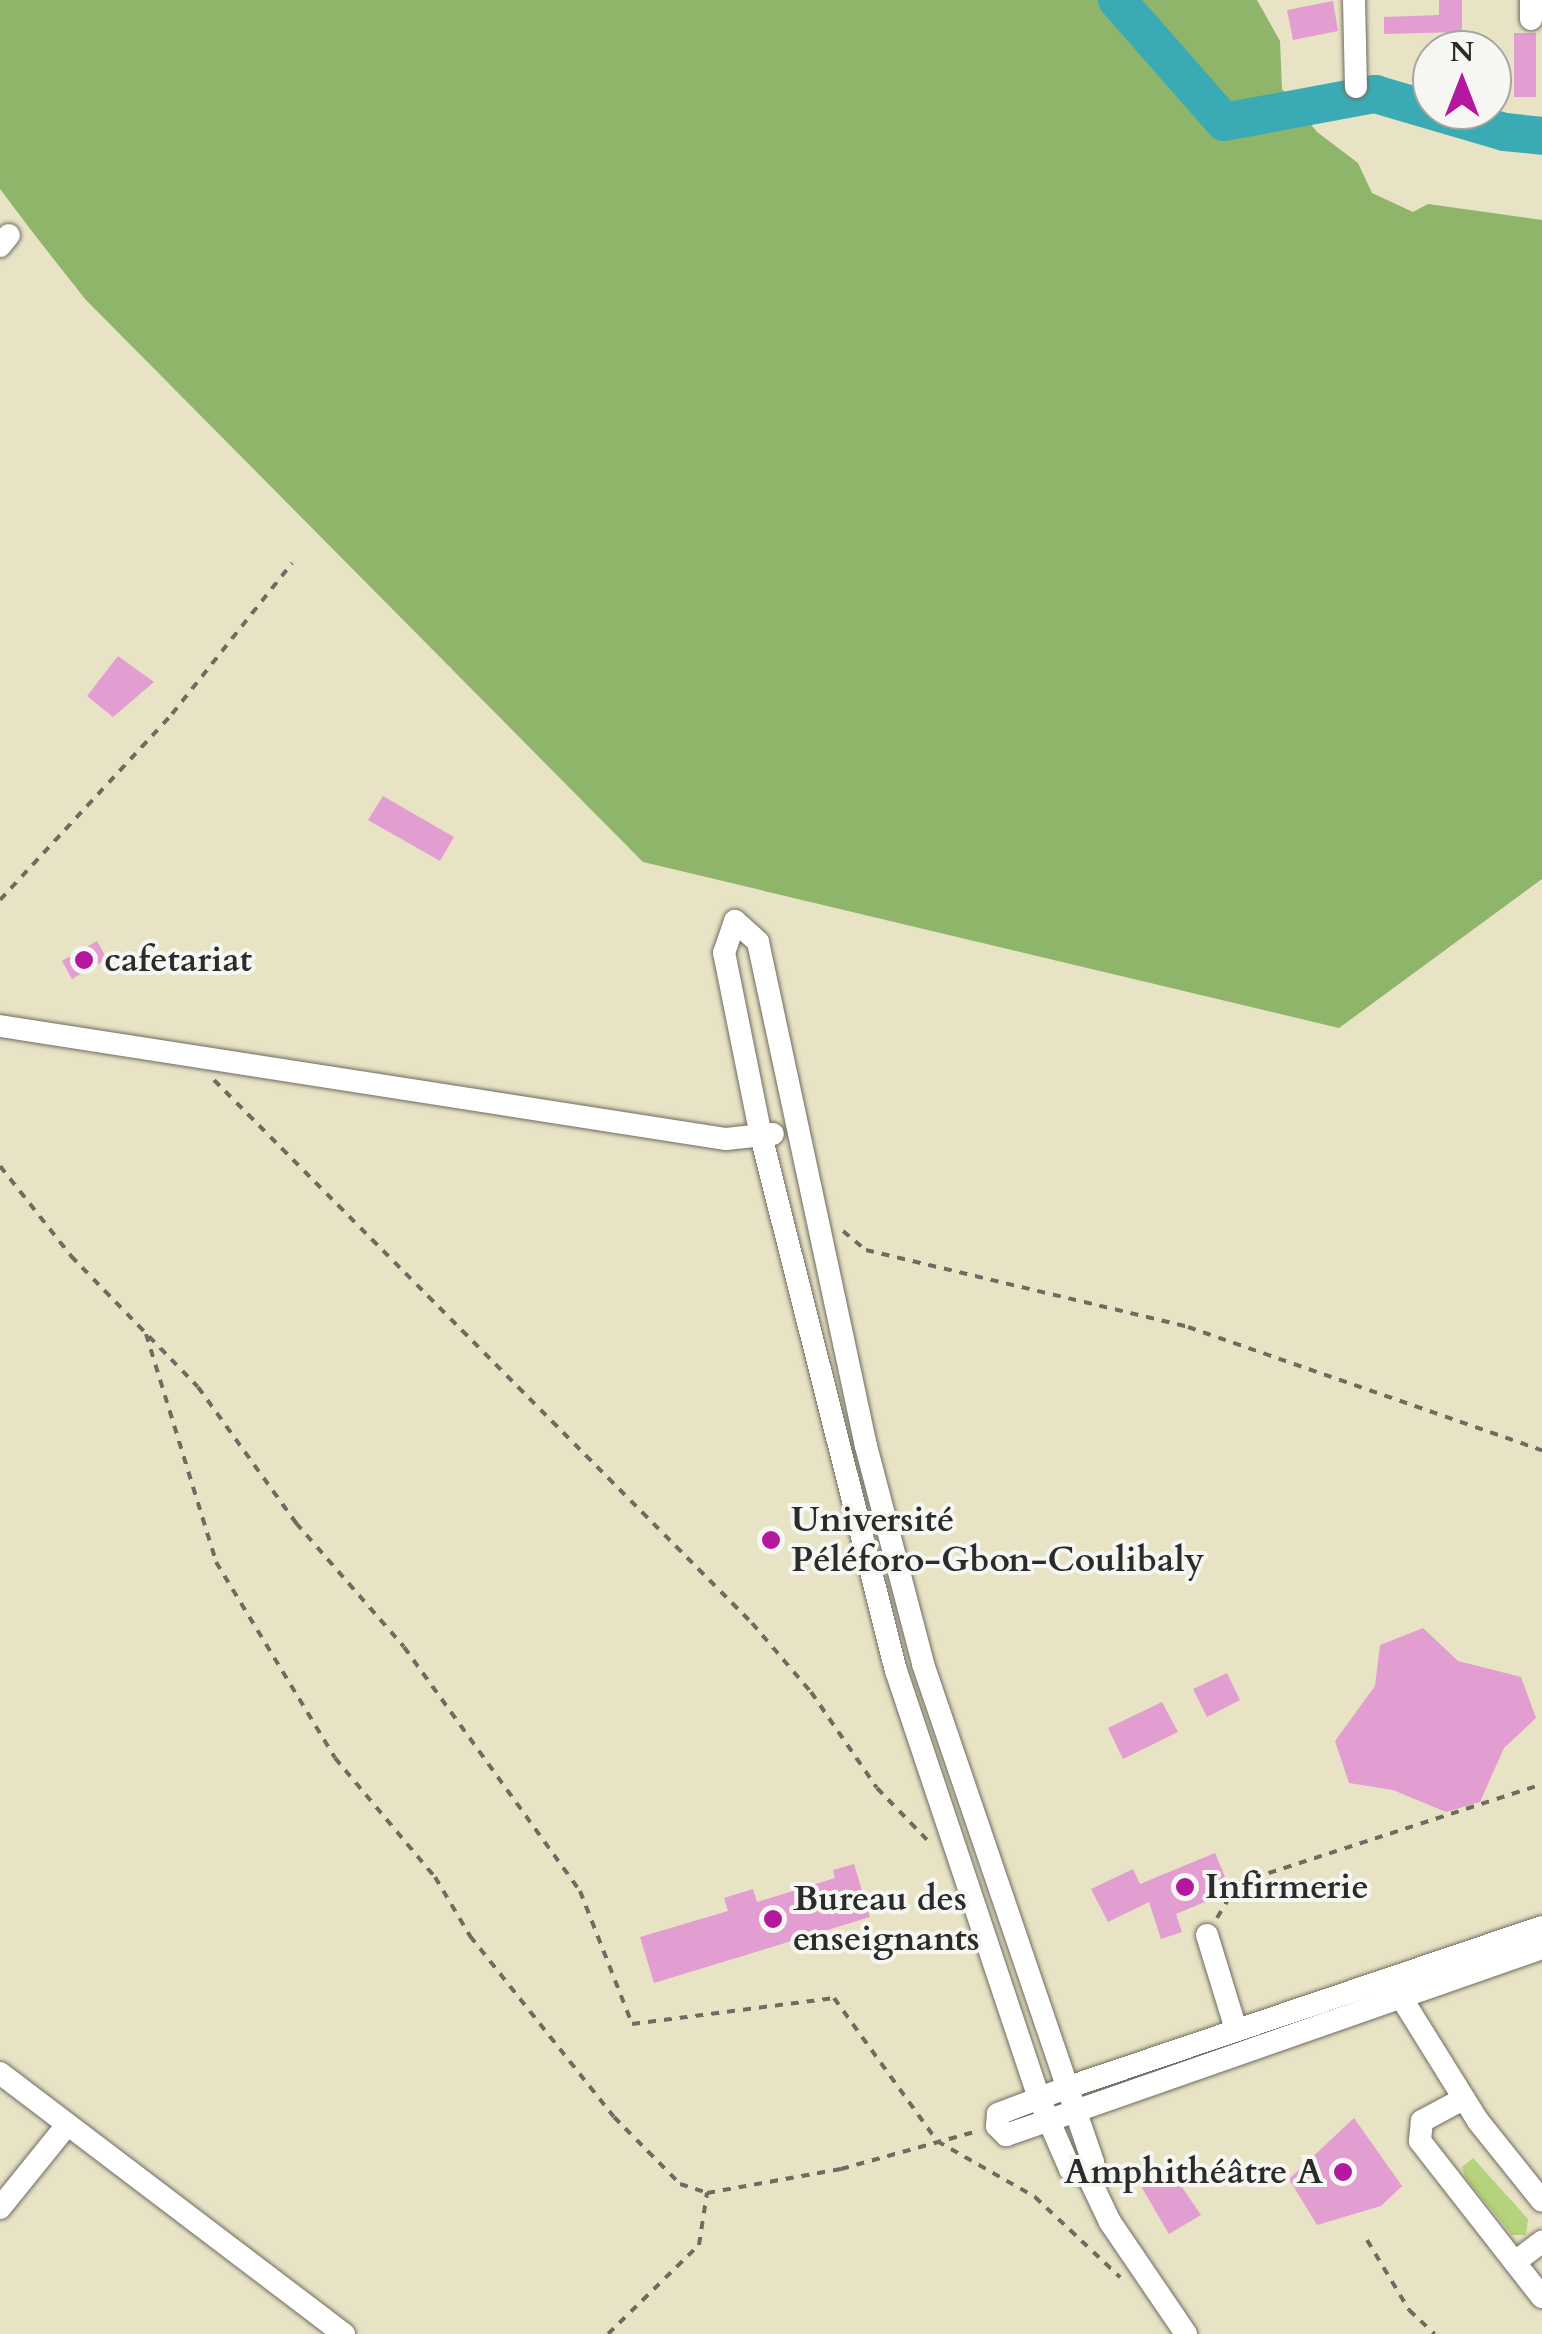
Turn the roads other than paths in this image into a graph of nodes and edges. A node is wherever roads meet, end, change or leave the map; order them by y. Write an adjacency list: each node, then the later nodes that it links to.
1 (1354, 0): 2 (street)
2 (1356, 87)
3 (0, 1026): 5 (street)
4 (796, 1131): 5 (street); 5 (street); 6 (street)
5 (761, 1136): 7 (street)
6 (923, 1664): 7 (street); 16 (street)
7 (896, 1671): 17 (street)
8 (1508, 1912): 11 (street)
9 (1542, 1927): 11 (street)
10 (1207, 1934): 14 (street)
11 (1516, 1936): 13 (street)
12 (1542, 1948): 13 (street)
13 (1394, 1987): 14 (street); 18 (street); 19 (street)
14 (1236, 2029): 16 (street)
15 (0, 2072): 21 (street)
16 (1066, 2088): 17 (street); 19 (street)
17 (1039, 2098): 20 (street); 20 (street)
18 (1463, 2099): 23 (street); 26 (street)
19 (1074, 2111): 20 (street); 22 (street)
20 (1050, 2120): 22 (street)
21 (68, 2125): 24 (street); 28 (street)
22 (1089, 2178): 29 (street)
23 (1542, 2201)
24 (0, 2208)
25 (1542, 2242): 26 (street)
26 (1515, 2262): 27 (street)
27 (1542, 2298)
28 (344, 2334)
29 (1186, 2334)

